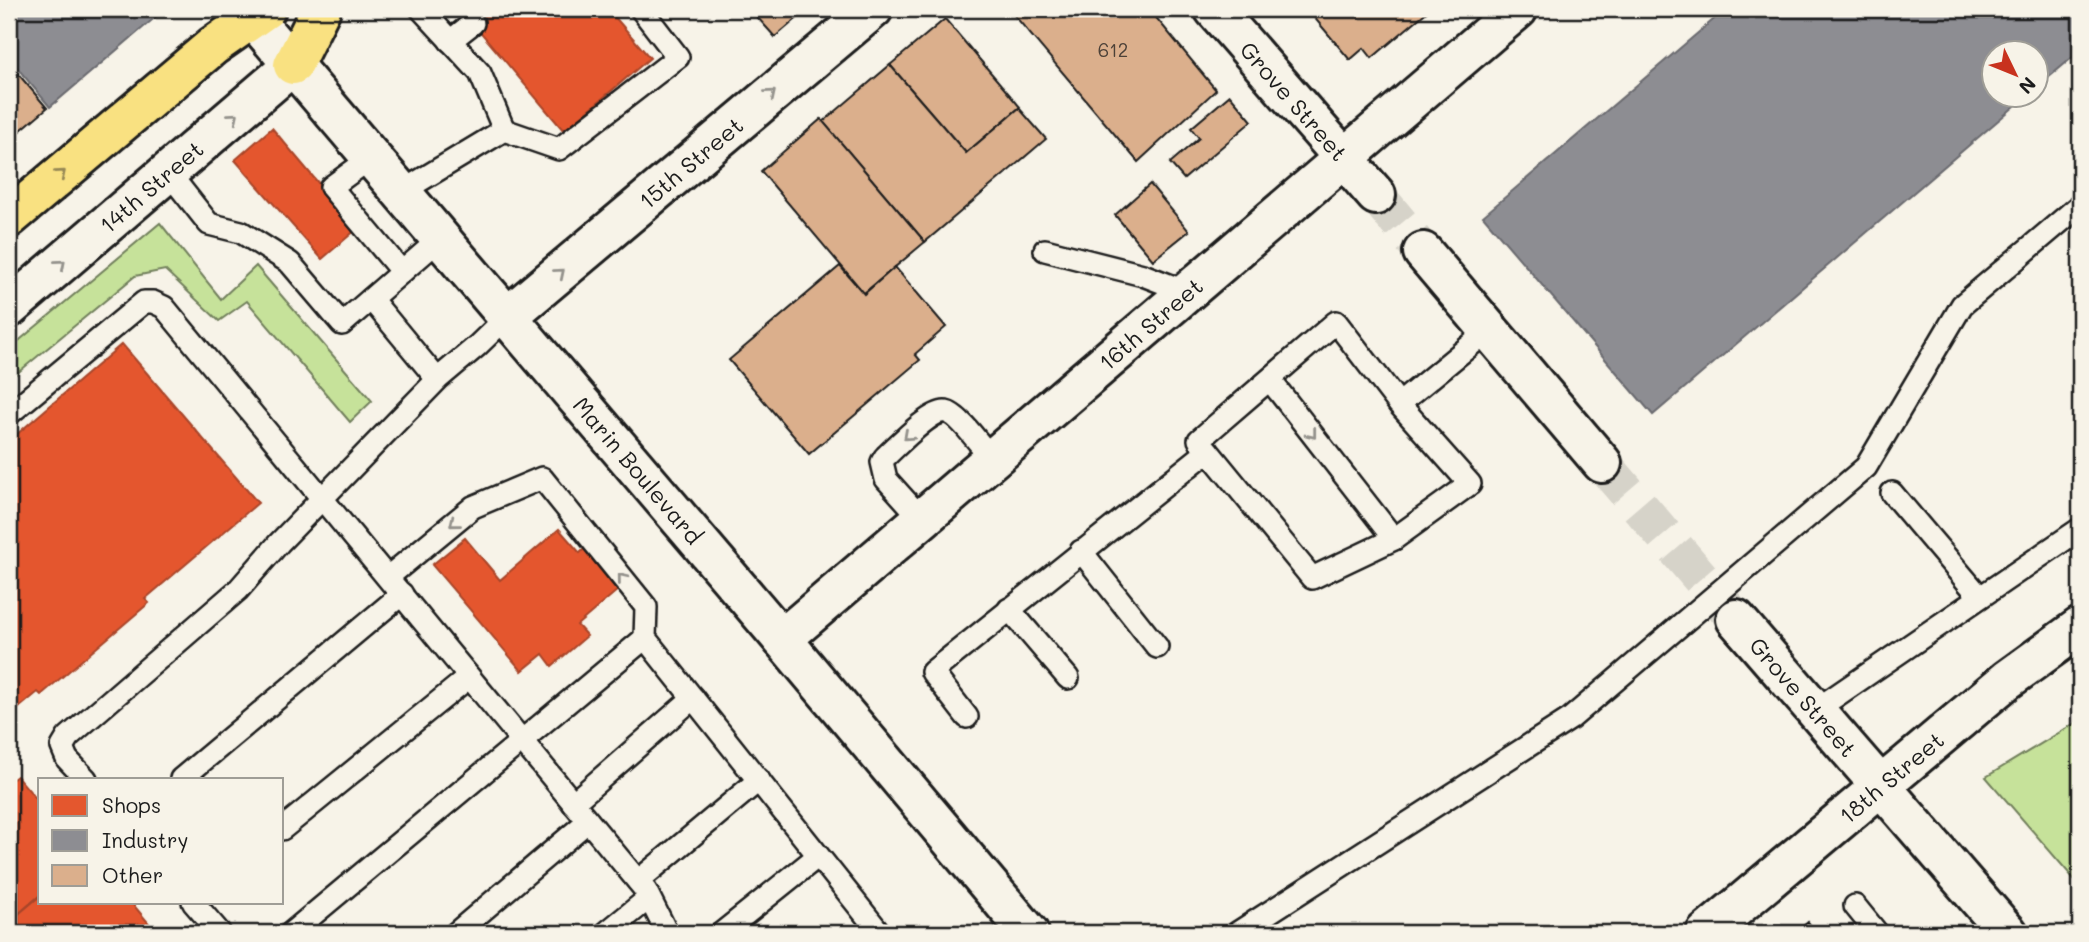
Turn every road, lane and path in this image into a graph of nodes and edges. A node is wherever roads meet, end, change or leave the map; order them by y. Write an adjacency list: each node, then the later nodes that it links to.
1 (321, 9): 10 (highway)
2 (421, 9): 9 (lane)
3 (641, 9): 11 (lane)
4 (873, 9): 26 (street, 15th Street, one-way to 4)
5 (1214, 9): 13 (street, Grove Street)
6 (1518, 9): 13 (street, 16th Street)
7 (255, 12): 10 (street, Marin Boulevard); 18 (highway, one-way to 7)
8 (473, 23): 9 (lane)
9 (450, 41): 11 (lane)
10 (293, 65): 12 (street, Marin Boulevard); 14 (street, 14th Street, one-way to 10)
11 (504, 130): 15 (lane)
12 (372, 157): 15 (street, Marin Boulevard); 22 (lane)
13 (1343, 158): 16 (street, Grove Street); 23 (street, 16th Street)
14 (168, 172): 24 (lane); 25 (street, 14th Street, one-way to 14)
15 (401, 192): 19 (street, Marin Boulevard)
16 (1376, 195)
17 (2080, 205): 75 (lane)
18 (9, 218)
19 (441, 238): 22 (lane); 26 (street, Marin Boulevard)
20 (1045, 250): 23 (lane)
21 (1423, 252): 27 (street)
22 (402, 272): 24 (lane)
23 (1187, 292): 33 (street, 16th Street)
24 (371, 299): 28 (lane)
25 (9, 309)
26 (508, 317): 28 (lane); 48 (street, Marin Boulevard)
27 (1489, 330): 30 (lane); 34 (street)
28 (437, 379): 36 (lane)
29 (1270, 380): 30 (lane); 32 (lane); 39 (lane, one-way to 39)
30 (1399, 404): 39 (lane)
31 (9, 414): 36 (lane)
32 (1208, 451): 39 (lane); 40 (lane)
33 (992, 460): 37 (street, 16th Street); 37 (lane, one-way to 37)
34 (1602, 463)
35 (1892, 493): 43 (lane)
36 (323, 499): 41 (lane); 56 (lane)
37 (922, 519): 48 (street, 16th Street)
38 (2080, 529): 43 (lane)
39 (1394, 539)
40 (1081, 551): 44 (lane); 49 (lane)
41 (388, 577): 42 (lane); 47 (lane, one-way to 41)
42 (402, 594): 50 (lane); 57 (lane)
43 (1980, 597): 53 (lane)
44 (1009, 610): 51 (lane); 54 (lane)
45 (1736, 619): 53 (street, Grove Street)
46 (2080, 627): 59 (street, 18th Street)
47 (645, 638): 52 (lane); 55 (lane)
48 (782, 639): 74 (street, Marin Boulevard)
49 (1157, 647)
50 (470, 677): 55 (lane); 62 (lane)
51 (1068, 678)
52 (693, 698): 58 (lane); 60 (lane)
53 (1814, 711): 59 (street, Grove Street)
54 (967, 716)
55 (522, 740): 60 (lane); 69 (lane)
56 (85, 778)
57 (182, 778)
58 (758, 780): 63 (lane); 64 (lane)
59 (1879, 786): 76 (street, 18th Street); 78 (street, Grove Street)
60 (573, 803): 61 (lane)
61 (588, 821): 64 (lane); 70 (lane)
62 (284, 827)
63 (818, 856): 67 (lane); 73 (lane)
64 (643, 890): 71 (lane); 72 (lane)
65 (195, 904): 68 (lane)
66 (1855, 906): 77 (lane)
67 (874, 931)
68 (220, 933)
69 (291, 933)
70 (456, 933)
71 (606, 933)
72 (667, 933)
73 (722, 933)
74 (1029, 933)
75 (1237, 933)
76 (1706, 933)
77 (1877, 933)
78 (2008, 933)

